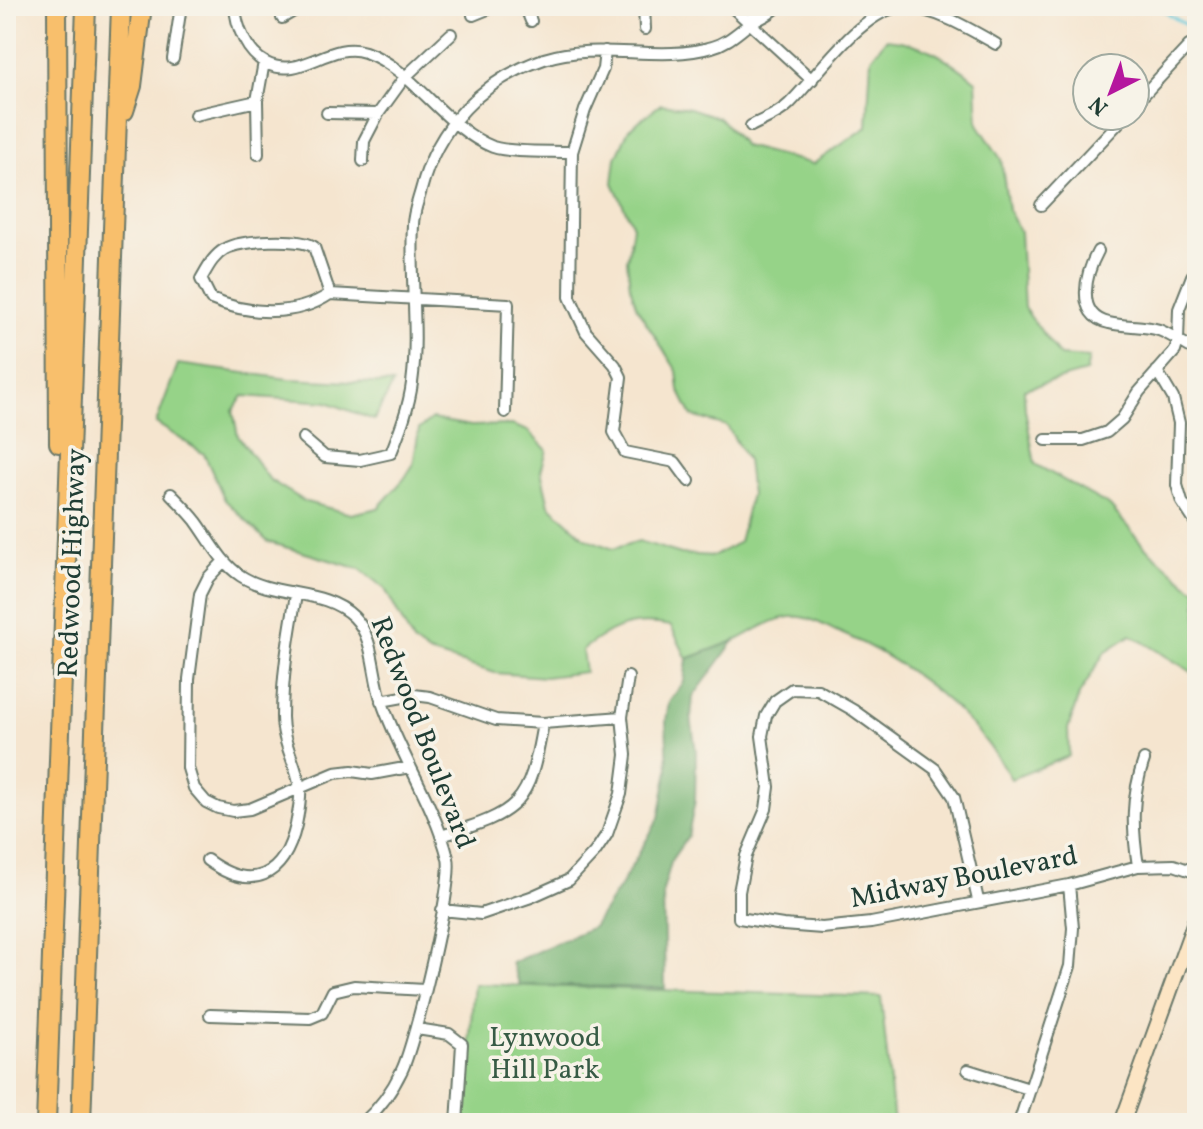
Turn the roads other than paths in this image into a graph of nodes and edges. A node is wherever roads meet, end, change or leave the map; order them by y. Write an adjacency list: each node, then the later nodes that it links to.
1 (57, 6): 56 (highway)
2 (86, 6): 56 (highway, Redwood Highway)
3 (121, 6): 35 (highway, Redwood Highway)
4 (142, 6): 35 (highway)
5 (181, 6): 23 (street)
6 (235, 6): 24 (street)
7 (302, 6): 15 (street)
8 (495, 6): 14 (street)
9 (525, 6): 16 (street)
10 (644, 6): 18 (street)
11 (731, 6): 17 (street)
12 (757, 6): 17 (street)
13 (778, 6): 17 (street)
14 (473, 15)
15 (282, 18)
16 (531, 21)
17 (750, 23): 22 (street); 26 (street)
18 (645, 29)
19 (451, 34): 25 (street)
20 (1197, 41): 27 (street)
21 (996, 44): 26 (street)
22 (605, 51): 32 (street); 36 (street)
23 (173, 59)
24 (264, 62): 25 (street); 28 (street)
25 (404, 78): 30 (street); 32 (street)
26 (812, 80): 33 (street)
27 (1151, 87)
28 (257, 101): 31 (street); 37 (street)
29 (327, 113): 30 (street)
30 (378, 114): 38 (street)
31 (195, 115)
32 (453, 122): 36 (street); 44 (street)
33 (751, 126)
34 (1110, 132): 39 (street)
35 (117, 133): 78 (highway, Redwood Highway)
36 (572, 152): 51 (street)
37 (258, 154)
38 (363, 161)
39 (1041, 205)
40 (1098, 251): 45 (street)
41 (1197, 263): 42 (street)
42 (1194, 276): 45 (street)
43 (330, 294): 43 (street); 44 (street)
44 (413, 300): 48 (street); 49 (street)
45 (1178, 341): 46 (street); 47 (street)
46 (1197, 351)
47 (1157, 371): 50 (street); 53 (street)
48 (505, 412)
49 (303, 438)
50 (1046, 440)
51 (689, 481)
52 (171, 494): 54 (street, Redwood Boulevard)
53 (1197, 525)
54 (223, 562): 55 (street, Redwood Boulevard); 63 (street)
55 (296, 595): 58 (street, Redwood Boulevard); 63 (street)
56 (63, 637): 77 (highway, Redwood Highway)
57 (628, 677): 59 (street)
58 (381, 701): 60 (street); 62 (street, Redwood Boulevard)
59 (622, 717): 60 (street); 70 (street)
60 (543, 723): 64 (street)
61 (1144, 760): 66 (street)
62 (410, 767): 63 (street); 64 (street, Redwood Boulevard)
63 (299, 786): 65 (street)
64 (441, 836): 70 (street, Redwood Boulevard)
65 (207, 860)
66 (1138, 866): 67 (street, Midway Boulevard); 68 (street, Midway Boulevard)
67 (1197, 873)
68 (1069, 885): 69 (street, Midway Boulevard); 76 (street)
69 (978, 900): 69 (street, Midway Boulevard)
70 (442, 910): 72 (street, Redwood Boulevard)
71 (1197, 916): 82 (main road)
72 (425, 990): 73 (street); 74 (street, Redwood Boulevard)
73 (210, 1015)
74 (417, 1029): 79 (street, Redwood Boulevard); 80 (street)
75 (968, 1070): 76 (street)
76 (1029, 1089): 81 (street)
77 (46, 1123)
78 (81, 1123)
79 (363, 1123)
80 (457, 1123)
81 (1019, 1123)
82 (1122, 1123)

